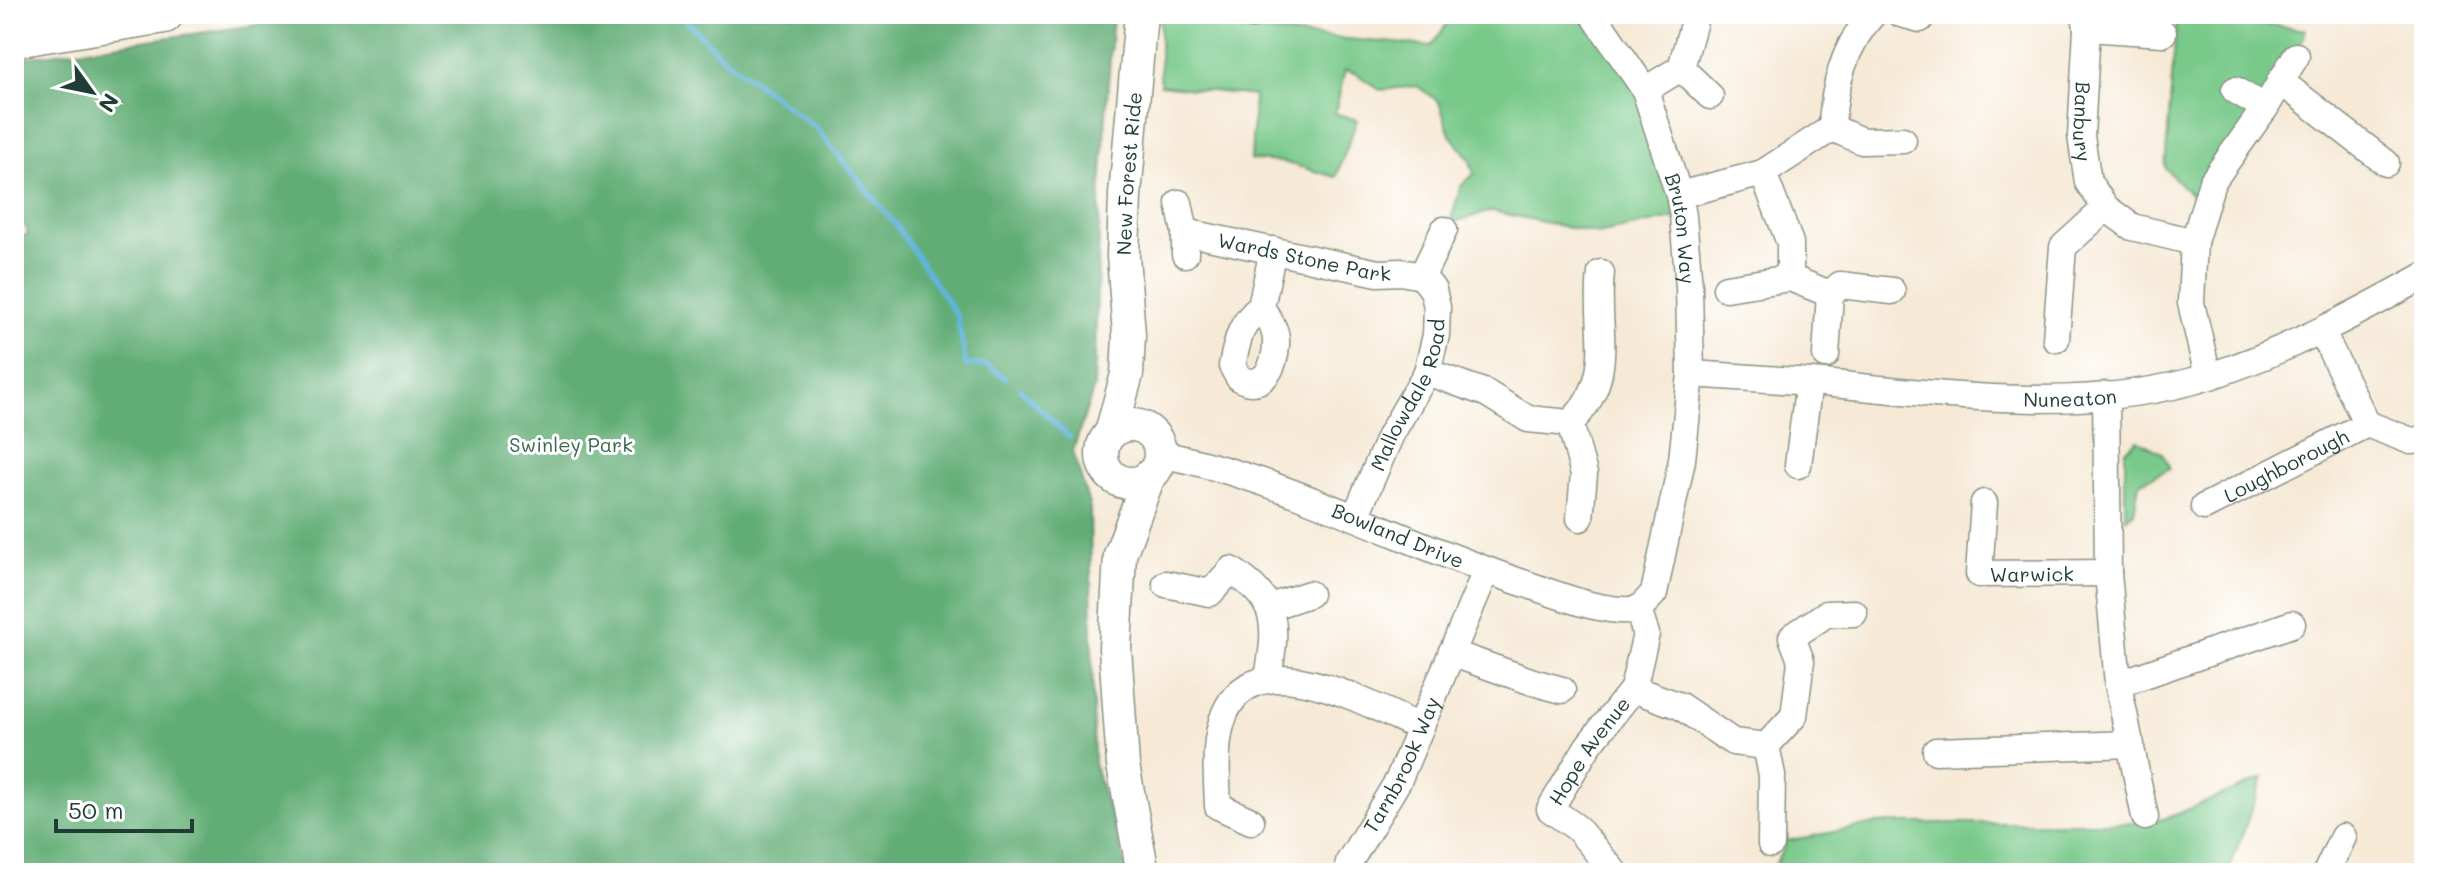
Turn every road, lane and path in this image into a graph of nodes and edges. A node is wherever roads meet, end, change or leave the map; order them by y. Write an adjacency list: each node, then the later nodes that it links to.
1 (164, 14): 8 (highway)
2 (1141, 14): 35 (main road, New Forest Ride)
3 (1873, 14): 16 (street)
4 (1596, 15): 12 (street, Bruton Way)
5 (1694, 21): 10 (street)
6 (2086, 21): 7 (street, Banbury); 22 (street, Banbury)
7 (2163, 33)
8 (14, 38)
9 (2296, 56): 11 (street)
10 (1681, 68): 12 (street); 14 (street)
11 (2280, 81): 15 (street); 18 (street)
12 (1645, 90): 20 (street, Bruton Way)
13 (2235, 90): 15 (street)
14 (1710, 96)
15 (2265, 108): 24 (street)
16 (1832, 128): 17 (street); 19 (street)
17 (1903, 140)
18 (2372, 159)
19 (1763, 173): 20 (street); 29 (street)
20 (1679, 195): 39 (street, Bruton Way)
21 (1179, 203): 25 (street, Wards Stone Park)
22 (2106, 208): 24 (street, Banbury); 36 (street)
23 (1444, 230): 27 (street)
24 (2194, 242): 40 (street)
25 (1273, 250): 27 (street, Wards Stone Park); 33 (street)
26 (1601, 273): 43 (street)
27 (1422, 276): 38 (street, Mallowdale Road)
28 (2424, 276): 34 (street, Nuneaton)
29 (1790, 278): 30 (street); 32 (street)
30 (1726, 288)
31 (1892, 291): 32 (street)
32 (1830, 294): 37 (street)
33 (1261, 307)
34 (2322, 332): 40 (street, Nuneaton); 44 (street, Loughborough)
35 (1129, 335): 45 (main road, New Forest Ride); 47 (main road, New Forest Ride)
36 (2056, 339)
37 (1826, 355)
38 (1427, 372): 43 (street); 52 (street, Mallowdale Road)
39 (1691, 374): 41 (street, Nuneaton); 60 (street)
40 (2208, 376): 42 (street, Nuneaton)
41 (1809, 382): 42 (street, Nuneaton); 48 (street)
42 (2106, 395): 56 (street)
43 (1570, 423): 53 (street)
44 (2367, 424): 46 (street, Loughborough); 51 (street, Loughborough)
45 (1111, 433): 47 (main road); 49 (main road)
46 (2424, 440)
47 (1152, 454): 49 (main road); 52 (street, Bowland Drive); 54 (main road, New Forest Ride)
48 (1798, 465)
49 (1116, 478): 54 (main road, New Forest Ride)
50 (1984, 503): 56 (street, Warwick)
51 (2204, 507)
52 (1355, 517): 55 (street, Bowland Drive)
53 (1580, 518)
54 (1120, 555): 76 (main road, New Forest Ride)
55 (1486, 571): 60 (street, Bowland Drive); 63 (street, Tarnbrook Way)
56 (2108, 573): 65 (street)
57 (1166, 584): 59 (street)
58 (1309, 594): 59 (street)
59 (1270, 607): 64 (street)
60 (1638, 610): 66 (street, Hope Avenue)
61 (1854, 613): 70 (street)
62 (2292, 624): 65 (street)
63 (1451, 653): 67 (street); 68 (street, Tarnbrook Way)
64 (1268, 678): 68 (street); 73 (street)
65 (2118, 684): 69 (street)
66 (1633, 689): 70 (street); 78 (street, Hope Avenue)
67 (1562, 690)
68 (1419, 727): 77 (street, Tarnbrook Way)
69 (2131, 744): 71 (street); 72 (street)
70 (1766, 746): 75 (street)
71 (1936, 751)
72 (2145, 817)
73 (1251, 821)
74 (2343, 837): 79 (street)
75 (1771, 844)
76 (1143, 873)
77 (1347, 873)
78 (1615, 873)
79 (2326, 873)

